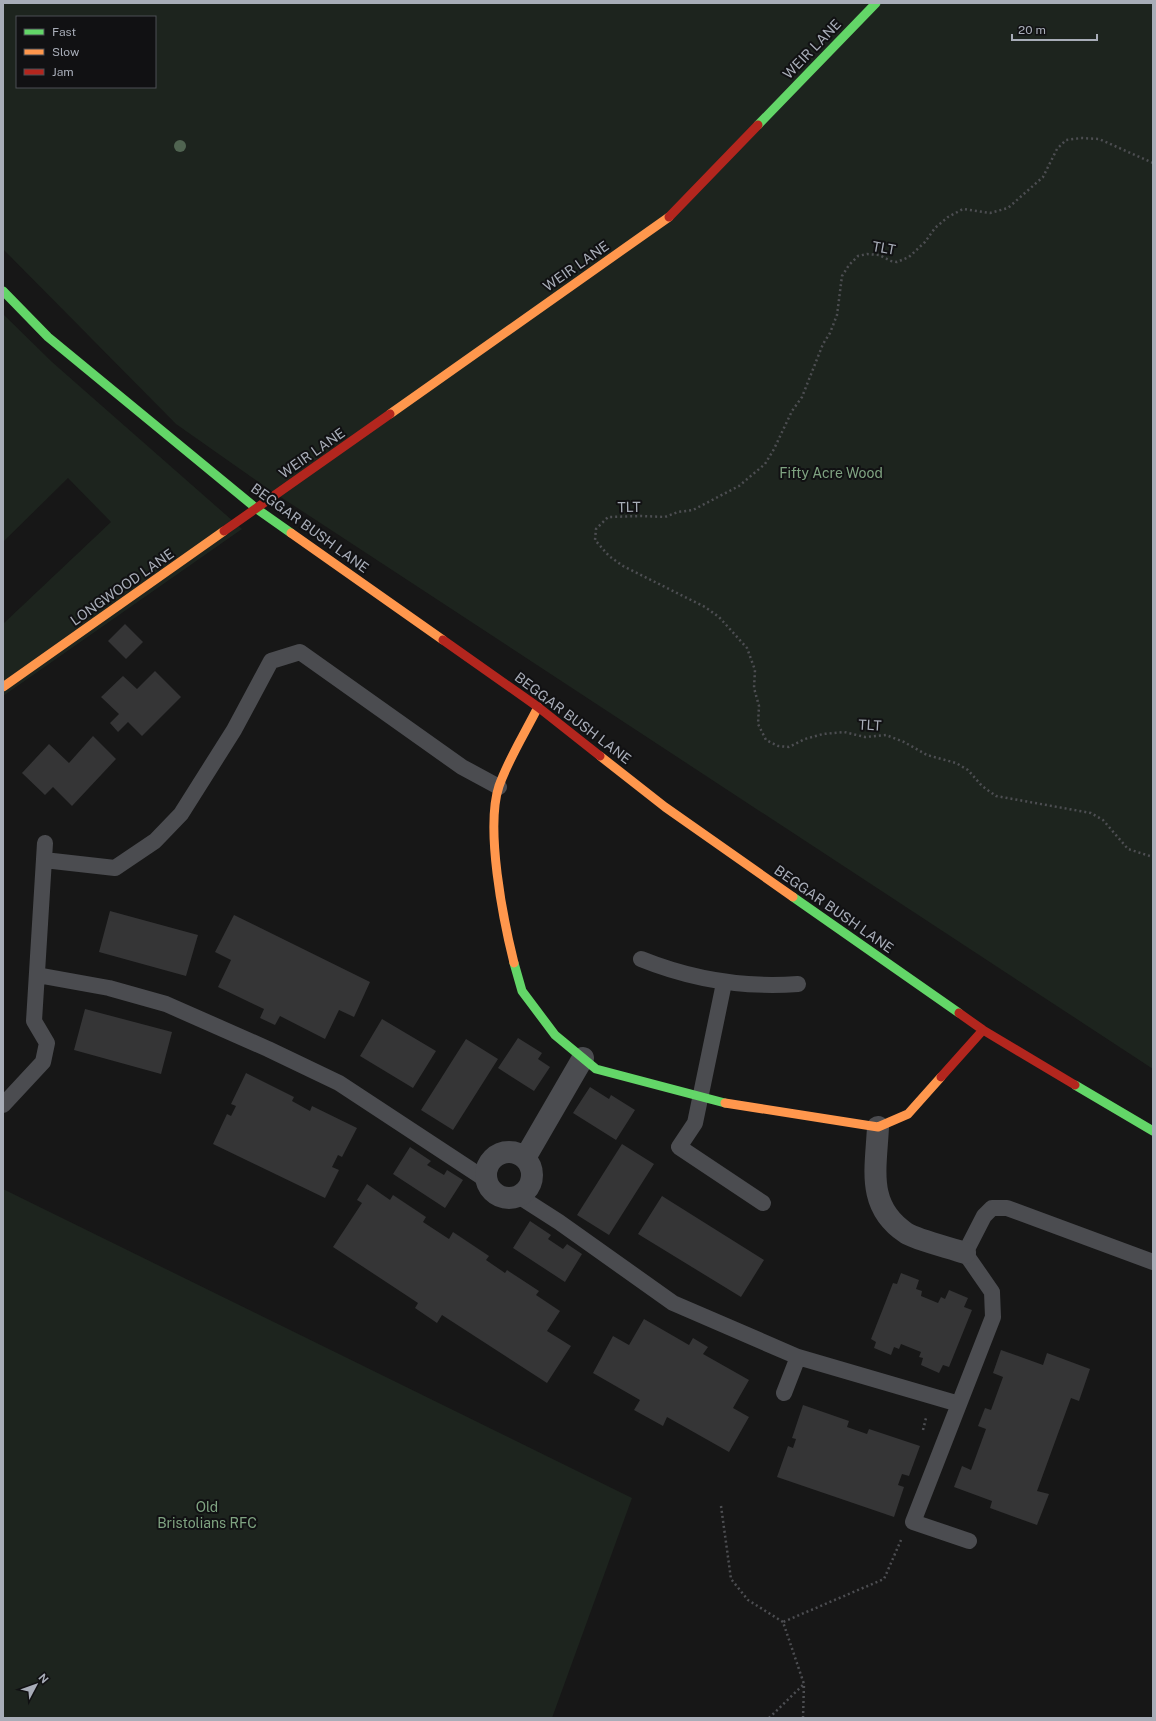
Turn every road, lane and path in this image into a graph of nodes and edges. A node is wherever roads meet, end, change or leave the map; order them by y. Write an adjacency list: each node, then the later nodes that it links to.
1 (876, 3): 4 (street, WEIR LANE)
2 (1153, 163): 9 (path, TLT)
3 (3, 291): 4 (street, BEGGAR BUSH LANE)
4 (256, 509): 5 (street, LONGWOOD LANE); 6 (street, BEGGAR BUSH LANE)
5 (3, 687)
6 (538, 707): 7 (street); 15 (street, BEGGAR BUSH LANE)
7 (499, 787): 10 (lane); 16 (street)
8 (45, 843): 10 (lane)
9 (1153, 857)
10 (44, 860): 12 (lane)
11 (641, 959): 13 (lane)
12 (36, 975): 18 (lane); 22 (lane)
13 (724, 983): 14 (lane); 17 (lane)
14 (798, 984)
15 (983, 1030): 19 (street); 20 (street, BEGGAR BUSH LANE)
16 (583, 1058): 17 (street); 21 (street)
17 (700, 1097): 19 (street); 24 (lane)
18 (3, 1105)
19 (878, 1127): 25 (street)
20 (1153, 1131)
21 (525, 1158): 22 (street); 23 (street)
22 (485, 1179): 23 (street)
23 (520, 1197): 27 (lane)
24 (763, 1203)
25 (965, 1252): 26 (lane); 29 (lane)
26 (1153, 1262)
27 (798, 1357): 28 (lane); 29 (lane)
28 (784, 1393)
29 (959, 1404): 34 (lane)
30 (929, 1412): 31 (path)
31 (922, 1437)
32 (721, 1506): 35 (path)
33 (902, 1537): 35 (path)
34 (969, 1541)
35 (783, 1622): 36 (path)
36 (804, 1684): 37 (path); 38 (path)
37 (769, 1718)
38 (803, 1718)

